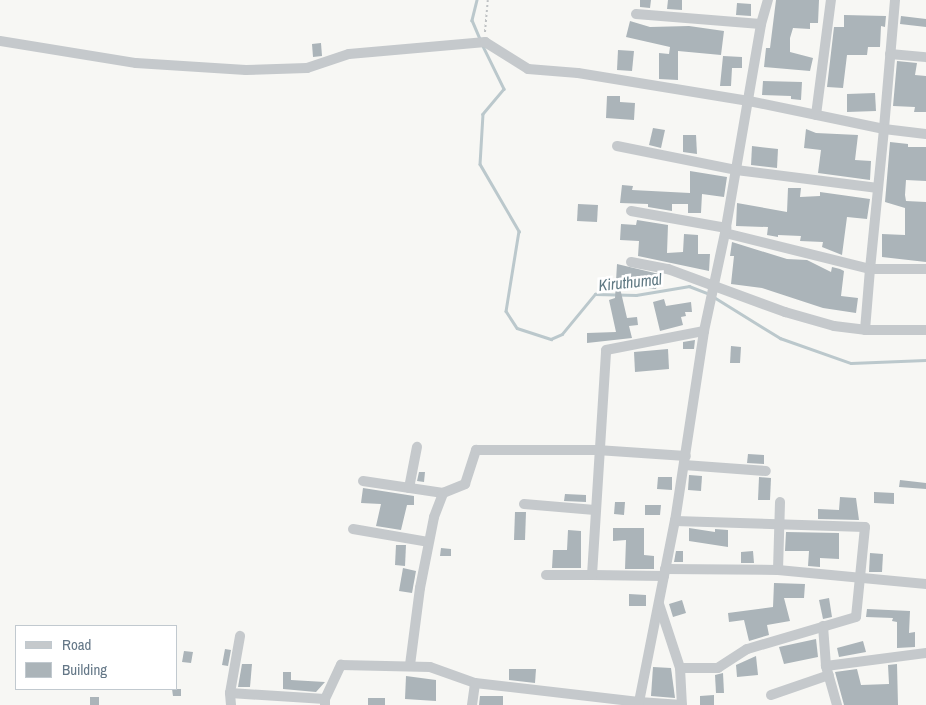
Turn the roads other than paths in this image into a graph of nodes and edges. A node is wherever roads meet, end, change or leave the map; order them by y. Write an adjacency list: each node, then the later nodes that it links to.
1 (768, 0): 5 (street)
2 (831, 0): 10 (street)
3 (895, 0): 7 (street)
4 (636, 14): 5 (street)
5 (761, 24): 9 (street)
6 (0, 41): 9 (street)
7 (890, 54): 8 (street); 11 (street)
8 (926, 56)
9 (749, 101): 10 (street); 14 (street)
10 (816, 115): 11 (street)
11 (884, 129): 12 (street); 15 (street)
12 (926, 134)
13 (617, 146): 14 (street)
14 (736, 170): 15 (street); 17 (street)
15 (878, 188): 19 (street)
16 (631, 211): 17 (street)
17 (726, 230): 19 (street); 21 (street)
18 (631, 262): 21 (street)
19 (870, 269): 20 (street); 22 (street)
20 (926, 269)
21 (714, 288): 22 (street); 24 (street)
22 (865, 330): 23 (street)
23 (926, 330)
24 (704, 331): 26 (street); 27 (street)
25 (417, 447): 30 (street)
26 (597, 450): 27 (street); 31 (street); 34 (street)
27 (685, 460): 28 (street); 35 (street)
28 (766, 471)
29 (362, 481): 30 (street)
30 (409, 488): 31 (street)
31 (443, 493): 38 (street)
32 (780, 502): 36 (street)
33 (524, 504): 34 (street)
34 (594, 510): 42 (street)
35 (674, 521): 36 (street); 40 (street)
36 (778, 527): 39 (street); 43 (street)
37 (353, 529): 38 (street)
38 (428, 542): 49 (street)
39 (778, 570): 40 (street); 43 (street)
40 (665, 573): 42 (street); 45 (street)
41 (546, 575): 42 (street)
42 (592, 575)
43 (861, 577): 44 (street); 46 (street)
44 (926, 584)
45 (659, 603): 50 (street); 56 (street)
46 (823, 626): 50 (street); 51 (street)
47 (240, 636): 53 (street)
48 (926, 653): 51 (street)
49 (410, 665): 52 (street); 55 (street)
50 (680, 668): 59 (street)
51 (828, 671): 54 (street); 60 (street)
52 (475, 683): 56 (street); 58 (street)
53 (230, 692): 55 (street); 57 (street)
54 (771, 695)
55 (325, 702)
56 (639, 702): 59 (street)
57 (231, 705)
58 (472, 705)
59 (682, 705)
60 (837, 705)

